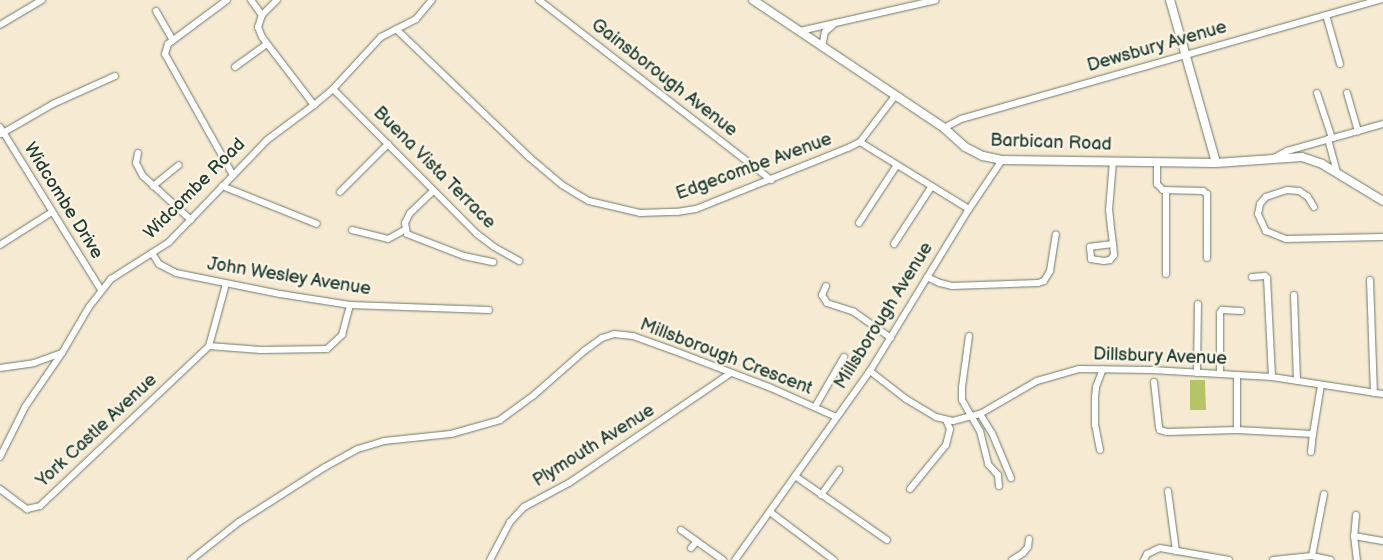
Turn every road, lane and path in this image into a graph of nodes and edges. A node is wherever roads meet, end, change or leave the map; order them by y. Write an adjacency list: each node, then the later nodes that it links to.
1 (42, 0): 15 (street)
2 (227, 0): 18 (street)
3 (251, 0): 12 (street)
4 (277, 0): 12 (street)
5 (432, 0): 16 (street, Widcombe Road)
6 (538, 0): 47 (street, Gainsborough Avenue)
7 (753, 0): 17 (main road, Barbican Road)
8 (936, 0): 14 (street)
9 (1170, 0): 21 (main road)
10 (1380, 0): 13 (street, Dewsbury Avenue)
11 (156, 11): 18 (street)
12 (262, 15): 19 (street)
13 (1326, 15): 21 (street, Dewsbury Avenue); 22 (street)
14 (834, 24): 17 (street); 20 (street)
15 (0, 25)
16 (396, 29): 25 (street, Widcombe Road); 47 (street, Edgecombe Avenue)
17 (800, 31): 20 (main road, Barbican Road)
18 (173, 41): 46 (street)
19 (267, 44): 23 (street); 29 (street)
20 (822, 46): 28 (main road, Barbican Road)
21 (1185, 54): 31 (street, Dewsbury Avenue); 42 (main road)
22 (1340, 64)
23 (235, 67)
24 (115, 76): 33 (street)
25 (333, 88): 29 (street, Widcombe Road); 36 (street, Buena Vista Terrace)
26 (1346, 92): 32 (street)
27 (1317, 93): 34 (street)
28 (895, 96): 31 (main road, Barbican Road); 35 (street, Edgecombe Avenue)
29 (314, 105): 46 (street, Widcombe Road)
30 (1383, 124): 32 (street)
31 (944, 128): 39 (main road, Barbican Road)
32 (1358, 131): 34 (street)
33 (1, 132): 57 (street, Widcombe Drive)
34 (1330, 139): 38 (street); 45 (street)
35 (860, 142): 44 (street); 47 (street, Edgecombe Avenue)
36 (388, 144): 51 (street, Buena Vista Terrace); 53 (street)
37 (138, 153): 48 (street)
38 (1274, 158): 42 (main road, Barbican Road); 45 (main road, Barbican Road)
39 (1002, 160): 40 (main road, Barbican Road); 56 (street, Millsborough Avenue)
40 (1113, 161): 41 (main road, Barbican Road); 66 (street)
41 (1157, 162): 42 (main road, Barbican Road); 52 (street)
42 (1216, 163)
43 (180, 165): 48 (street)
44 (897, 165): 50 (street); 59 (street)
45 (1337, 173): 54 (main road, Barbican Road)
46 (233, 175): 49 (street, Widcombe Road)
47 (771, 180)
48 (154, 186): 58 (street)
49 (222, 186): 58 (street, Widcombe Road); 60 (street)
50 (932, 186): 56 (street); 65 (street)
51 (433, 190): 62 (street); 70 (street, Buena Vista Terrace)
52 (1166, 191): 69 (street); 72 (street)
53 (340, 192)
54 (1383, 201)
55 (1314, 207): 64 (street)
56 (969, 209): 73 (street, Millsborough Avenue)
57 (52, 212): 67 (street); 78 (street, Widcombe Drive)
58 (191, 220): 68 (street, Widcombe Road)
59 (859, 222)
60 (317, 224)
61 (352, 230): 62 (street)
62 (404, 230): 71 (street)
63 (1056, 234): 73 (street)
64 (1383, 236)
65 (894, 244)
66 (1113, 244)
67 (0, 245)
68 (152, 253): 76 (street, John Wesley Avenue); 78 (street, Widcombe Road)
69 (1207, 258)
70 (519, 261)
71 (493, 262)
72 (1166, 274)
73 (927, 277): 85 (street, Millsborough Avenue)
74 (1252, 277): 96 (street)
75 (1370, 280): 100 (street)
76 (226, 284): 81 (street, John Wesley Avenue); 86 (street)
77 (826, 286): 85 (street)
78 (101, 290): 87 (street, Widcombe Road)
79 (1294, 295): 97 (street)
80 (1198, 304): 93 (street)
81 (350, 305): 82 (street, John Wesley Avenue); 86 (street)
82 (489, 310)
83 (1241, 311): 94 (street)
84 (969, 336): 105 (street)
85 (891, 338): 91 (street, Millsborough Avenue)
86 (209, 346): 116 (street, York Castle Avenue)
87 (62, 353): 89 (street); 111 (street, Widcombe Road)
88 (844, 357): 102 (street)
89 (0, 368)
90 (1103, 369): 93 (street, Dillsbury Avenue); 103 (street, Dillsbury Avenue); 109 (street)
91 (870, 371): 104 (street, Millsborough Avenue); 106 (street, Dillsbury Avenue)
92 (731, 373): 102 (street, Millsborough Crescent); 132 (street, Millsborough Crescent); 133 (street, Plymouth Avenue)
93 (1196, 373): 94 (street, Dillsbury Avenue)
94 (1220, 374): 95 (street, Dillsbury Avenue)
95 (1237, 375): 96 (street, Dillsbury Avenue); 107 (street)
96 (1272, 377): 97 (street, Dillsbury Avenue)
97 (1297, 381): 99 (street, Dillsbury Avenue)
98 (1154, 382): 107 (street)
99 (1321, 384): 100 (street, Dillsbury Avenue); 108 (street)
100 (1374, 393): 101 (street, Dillsbury Avenue)
101 (1383, 394)
102 (815, 407): 104 (street, Millsborough Crescent)
103 (980, 414): 105 (street, Dillsbury Avenue); 114 (street)
104 (836, 418): 113 (street, Millsborough Avenue)
105 (972, 418): 106 (street, Dillsbury Avenue); 115 (street)
106 (946, 420): 117 (street)
107 (1237, 430): 108 (street)
108 (1313, 434): 110 (street)
109 (1100, 450)
110 (1311, 452)
111 (0, 457)
112 (839, 470): 120 (street)
113 (794, 476): 120 (street); 121 (street, Millsborough Avenue)
114 (1010, 478)
115 (999, 486)
116 (0, 489)
117 (910, 489)
118 (1168, 491): 130 (street)
119 (1324, 494): 131 (street)
120 (821, 495): 126 (street)
121 (770, 512): 135 (street, Millsborough Avenue); 136 (street)
122 (1356, 515): 124 (street)
123 (682, 530): 127 (street)
124 (1354, 536): 128 (street); 142 (street)
125 (1029, 539): 137 (street)
126 (887, 540)
127 (697, 541): 129 (street); 134 (street)
128 (1383, 541)
129 (691, 548)
130 (1176, 551): 138 (street); 139 (street)
131 (1312, 556): 140 (street); 141 (street)
132 (191, 560)
133 (490, 560)
134 (723, 560)
135 (735, 560)
136 (834, 560)
137 (1012, 560)
138 (1144, 560)
139 (1229, 560)
140 (1272, 560)
141 (1331, 560)
142 (1357, 560)

